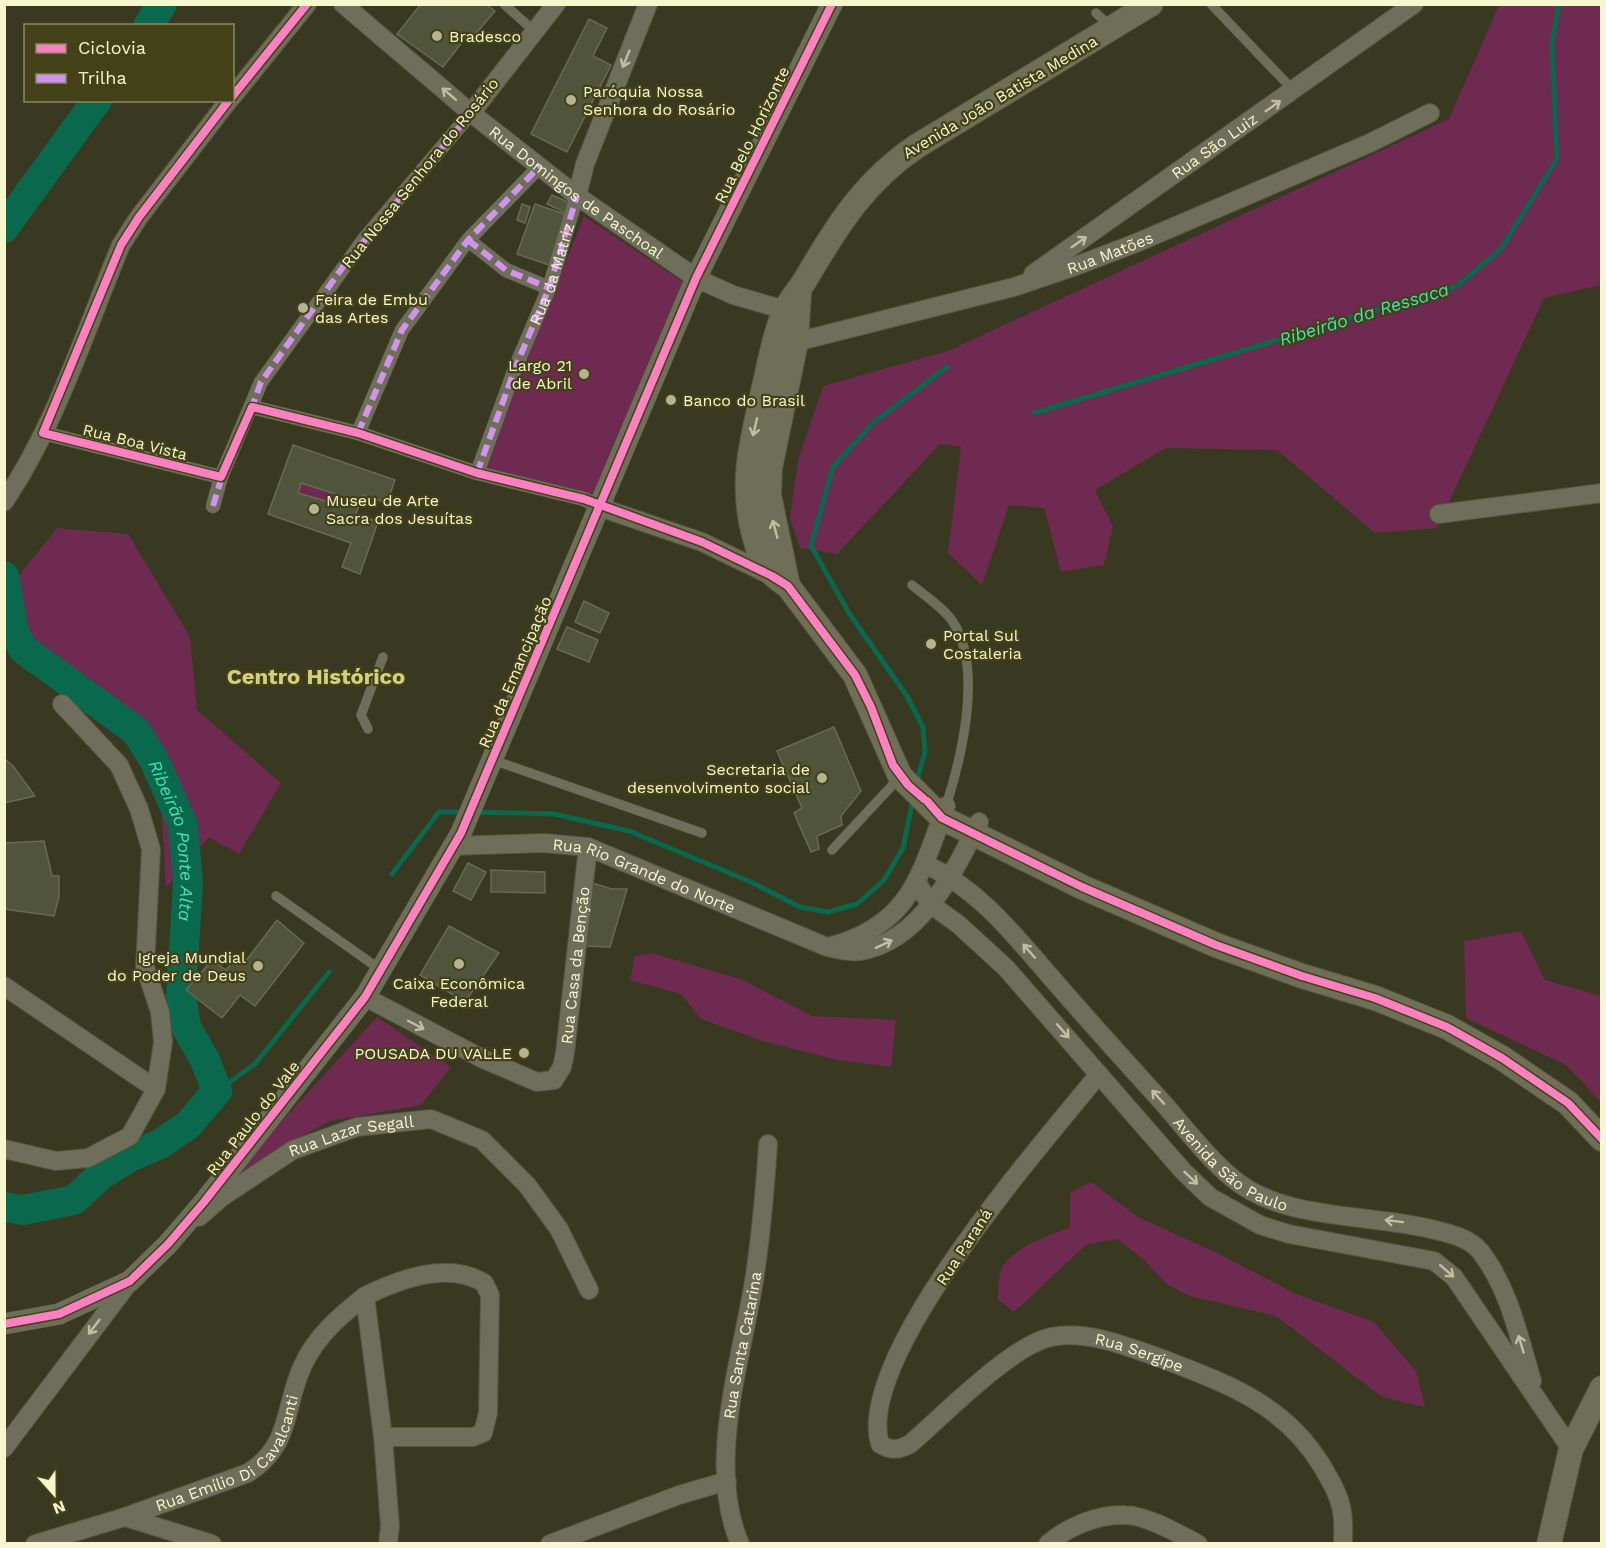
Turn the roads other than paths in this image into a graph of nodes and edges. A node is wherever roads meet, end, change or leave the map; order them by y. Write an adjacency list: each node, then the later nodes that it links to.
1 (307, 4): 12 (street)
2 (343, 4): 14 (street, Rua Domingos de Paschoal, one-way to 2)
3 (504, 4): 10 (lane)
4 (556, 4): 10 (street, Rua Nossa Senhora do Rosário)
5 (648, 4): 17 (street, Rua da Matriz, one-way to 17)
6 (832, 4): 19 (street, Rua Belo Horizonte)
7 (1151, 4): 22 (main road, Avenida João Batista Medina)
8 (1211, 4): 11 (lane)
9 (1413, 4): 11 (street, Rua São Luiz)
10 (534, 31): 14 (street, Rua Nossa Senhora do Rosário)
11 (1294, 91): 20 (street, Rua São Luiz, one-way to 11)
12 (234, 95)
13 (228, 102): 25 (street)
14 (471, 113): 16 (street, Rua Domingos de Paschoal); 23 (street, Rua Nossa Senhora do Rosário)
15 (1430, 113): 20 (street, Rua Matões)
16 (540, 166): 17 (street, Rua Domingos de Paschoal); 18 (street)
17 (577, 196): 19 (street, Rua Domingos de Paschoal); 21 (street, Rua da Matriz)
18 (468, 240): 21 (street); 24 (street)
19 (696, 278): 22 (street, Rua Domingos de Paschoal); 31 (street, Rua Belo Horizonte)
20 (1014, 287): 22 (street, Rua Matões)
21 (549, 288): 26 (street, Rua da Matriz)
22 (787, 316): 33 (main road, Avenida João Batista Medina)
23 (252, 406): 24 (street); 27 (street, Rua Nossa Senhora do Rosário)
24 (358, 433): 26 (street)
25 (43, 434): 27 (street, Rua Boa Vista); 29 (street)
26 (477, 473): 31 (street)
27 (221, 477): 30 (street, Rua Nossa Senhora do Rosário)
28 (1602, 493): 32 (street)
29 (4, 502)
30 (213, 506)
31 (599, 507): 33 (street); 38 (street, Rua da Emancipação)
32 (1439, 514)
33 (780, 581): 39 (main road, Avenida João Batista Medina)
34 (912, 585): 39 (lane)
35 (383, 657): 37 (lane)
36 (62, 704): 55 (street)
37 (368, 729)
38 (493, 760): 41 (lane); 42 (street, Rua da Emancipação)
39 (924, 798): 40 (main road); 44 (lane); 45 (street)
40 (976, 829): 46 (street, Rua Rio Grande do Norte); 56 (main road)
41 (702, 833)
42 (456, 839): 43 (street, Rua Rio Grande do Norte); 51 (street, Rua Paulo do Vale)
43 (588, 847): 50 (street, Rua Rio Grande do Norte); 53 (street, Rua Casa da Benção, one-way to 43)
44 (832, 850)
45 (925, 864): 46 (street, Avenida São Paulo); 47 (street)
46 (949, 875): 49 (street, Rua Rio Grande do Norte); 65 (street, Avenida São Paulo, one-way to 46)
47 (916, 881): 49 (street, Avenida São Paulo); 50 (street)
48 (276, 896): 51 (lane)
49 (930, 904): 50 (street, Rua Rio Grande do Norte, one-way to 49); 54 (street, Avenida São Paulo, one-way to 54)
50 (827, 947)
51 (381, 970): 53 (street, Rua Paulo do Vale)
52 (4, 986): 55 (street)
53 (365, 997): 59 (street, Rua Paulo do Vale)
54 (1100, 1074): 65 (street, Avenida São Paulo, one-way to 65); 67 (street, Rua Paraná)
55 (156, 1089): 58 (street)
56 (1602, 1139)
57 (768, 1144): 70 (street, Rua Santa Catarina)
58 (4, 1149)
59 (168, 1244): 60 (street, Rua Paulo do Vale); 61 (street, Rua Lazar Segall)
60 (130, 1281): 63 (street, Rua Paulo do Vale); 68 (street, one-way to 68)
61 (589, 1290)
62 (365, 1296): 66 (street); 66 (street, Rua Emílio Di Cavalcanti); 71 (street, Rua Emílio Di Cavalcanti)
63 (4, 1324)
64 (1602, 1388): 69 (main road)
65 (1538, 1400): 69 (street, Avenida São Paulo)
66 (383, 1437): 75 (street)
67 (880, 1444): 80 (street, Rua Sergipe)
68 (4, 1448)
69 (1570, 1449): 81 (main road)
70 (727, 1480): 76 (street); 77 (street, Rua Santa Catarina)
71 (125, 1518): 72 (street, Rua Emílio Di Cavalcanti); 74 (street)
72 (77, 1538): 73 (street, Rua Emílio Di Cavalcanti)
73 (35, 1544)
74 (212, 1544)
75 (388, 1544)
76 (550, 1544)
77 (740, 1544)
78 (1048, 1544): 79 (street)
79 (1198, 1544)
80 (1344, 1544)
81 (1549, 1544)

